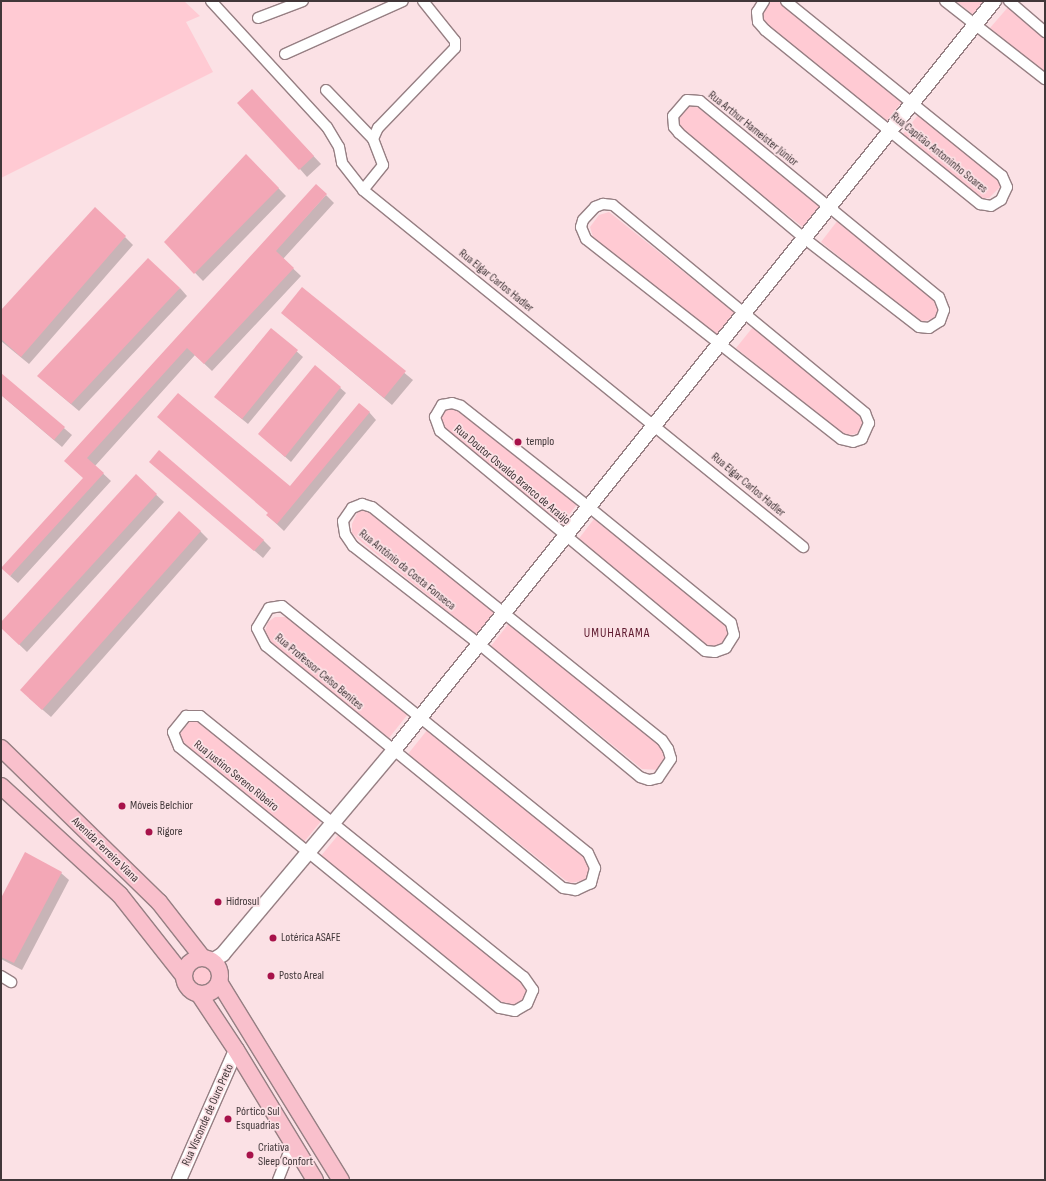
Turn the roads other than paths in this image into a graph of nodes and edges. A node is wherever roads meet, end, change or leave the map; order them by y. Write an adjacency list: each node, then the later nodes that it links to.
1 (211, 1): 19 (street, Rua Elgar Carlos Hadler)
2 (303, 1): 10 (street)
3 (403, 1): 13 (street)
4 (423, 1): 18 (street)
5 (764, 1): 17 (street, Rua Capitão Antoninho Soares)
6 (786, 1): 16 (street, Rua Capitão Antoninho Soares)
7 (945, 1): 11 (street)
8 (994, 1): 11 (street)
9 (1010, 1): 12 (street)
10 (258, 18)
11 (975, 24): 14 (street); 16 (street)
12 (1045, 32)
13 (285, 54)
14 (1045, 79)
15 (326, 90): 18 (street)
16 (913, 102): 17 (street); 17 (street, Rua Capitão Antoninho Soares)
17 (890, 131): 20 (street)
18 (373, 139): 19 (street)
19 (363, 190): 24 (street, Rua Elgar Carlos Hadler)
20 (829, 207): 21 (street); 21 (street, Rua Arthur Hameister Júnior); 21 (street, Rua Arthur Hameister Júnior)
21 (804, 238): 22 (street)
22 (744, 313): 23 (street); 23 (street); 23 (street)
23 (719, 344): 24 (street)
24 (655, 424): 25 (street); 27 (street, Rua Elgar Carlos Hadler)
25 (589, 507): 26 (street); 26 (street, Rua Doutor Osvaldo Branco de Araújo); 26 (street, Rua Doutor Osvaldo Branco de Araújo)
26 (565, 536): 28 (street)
27 (803, 547)
28 (503, 614): 29 (street); 29 (street, Rua Antônio da Costa Fonseca); 29 (street, Rua Antônio da Costa Fonseca)
29 (478, 644): 30 (street)
30 (421, 716): 32 (street); 32 (street, Rua Professor Celso Benites); 32 (street, Rua Professor Celso Benites)
31 (1, 748): 36 (main road, Avenida Ferreira Viana)
32 (394, 750): 34 (street)
33 (1, 786): 37 (main road, Avenida Ferreira Viana)
34 (334, 823): 35 (street); 35 (street, Rua Justino Sereno Ribeiro); 35 (street, Rua Justino Sereno Ribeiro)
35 (308, 851): 36 (street)
36 (215, 964): 37 (main road); 40 (main road); 46 (main road, Avenida Ferreira Viana)
37 (183, 975): 40 (main road, Avenida Ferreira Viana)
38 (1, 976): 39 (street)
39 (11, 982)
40 (198, 994): 41 (main road)
41 (236, 1050): 42 (main road); 43 (street, Rua Visconde de Ouro Preto)
42 (293, 1142): 44 (street); 45 (main road)
43 (179, 1180)
44 (278, 1180)
45 (315, 1180)
46 (341, 1180)

